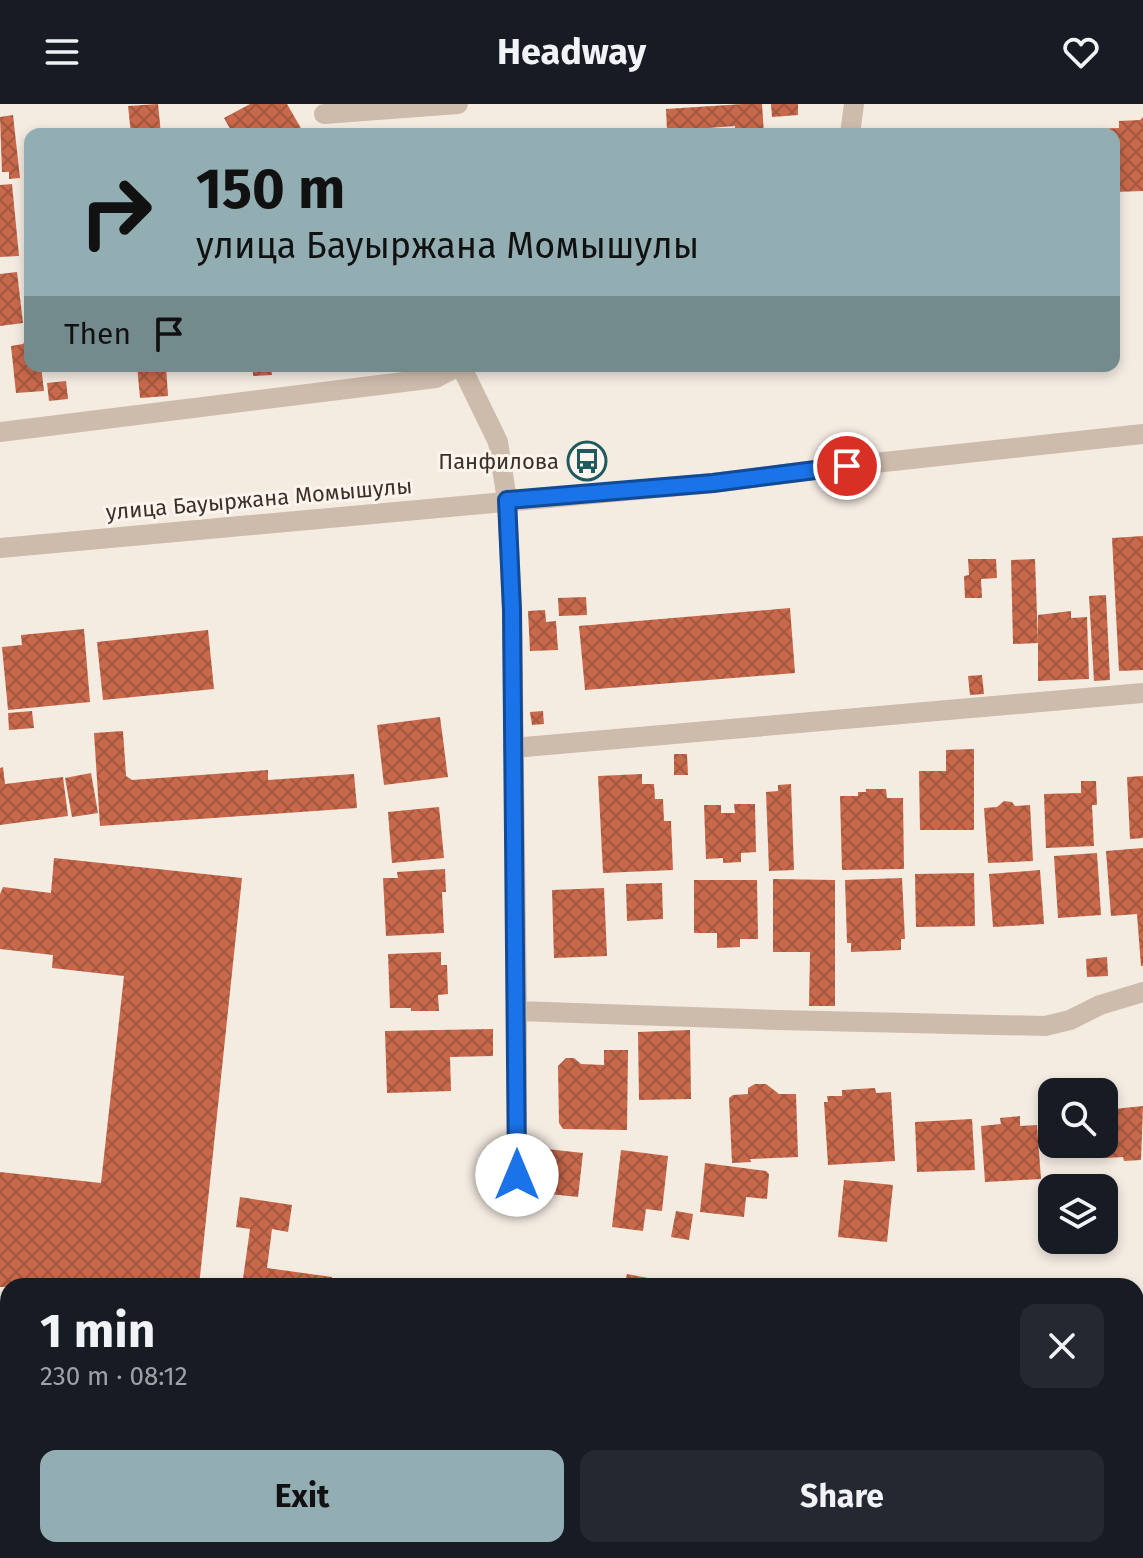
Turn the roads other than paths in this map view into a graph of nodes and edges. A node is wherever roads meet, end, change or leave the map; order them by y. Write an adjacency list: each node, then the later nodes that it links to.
1 (458, 104): 3 (street)
2 (854, 104): 5 (street)
3 (322, 109): 4 (street)
4 (332, 128)
5 (851, 128)
6 (448, 372): 8 (street)
7 (463, 372): 10 (street)
8 (0, 432)
9 (1143, 434): 10 (street, улица Бауыржана Момышулы)
10 (507, 500): 11 (street, улица Бауыржана Момышулы); 13 (street)
11 (0, 548)
12 (1143, 693): 13 (street)
13 (513, 748): 15 (street)
14 (1143, 992): 15 (street)
15 (517, 1011): 16 (street)
16 (517, 1175)

